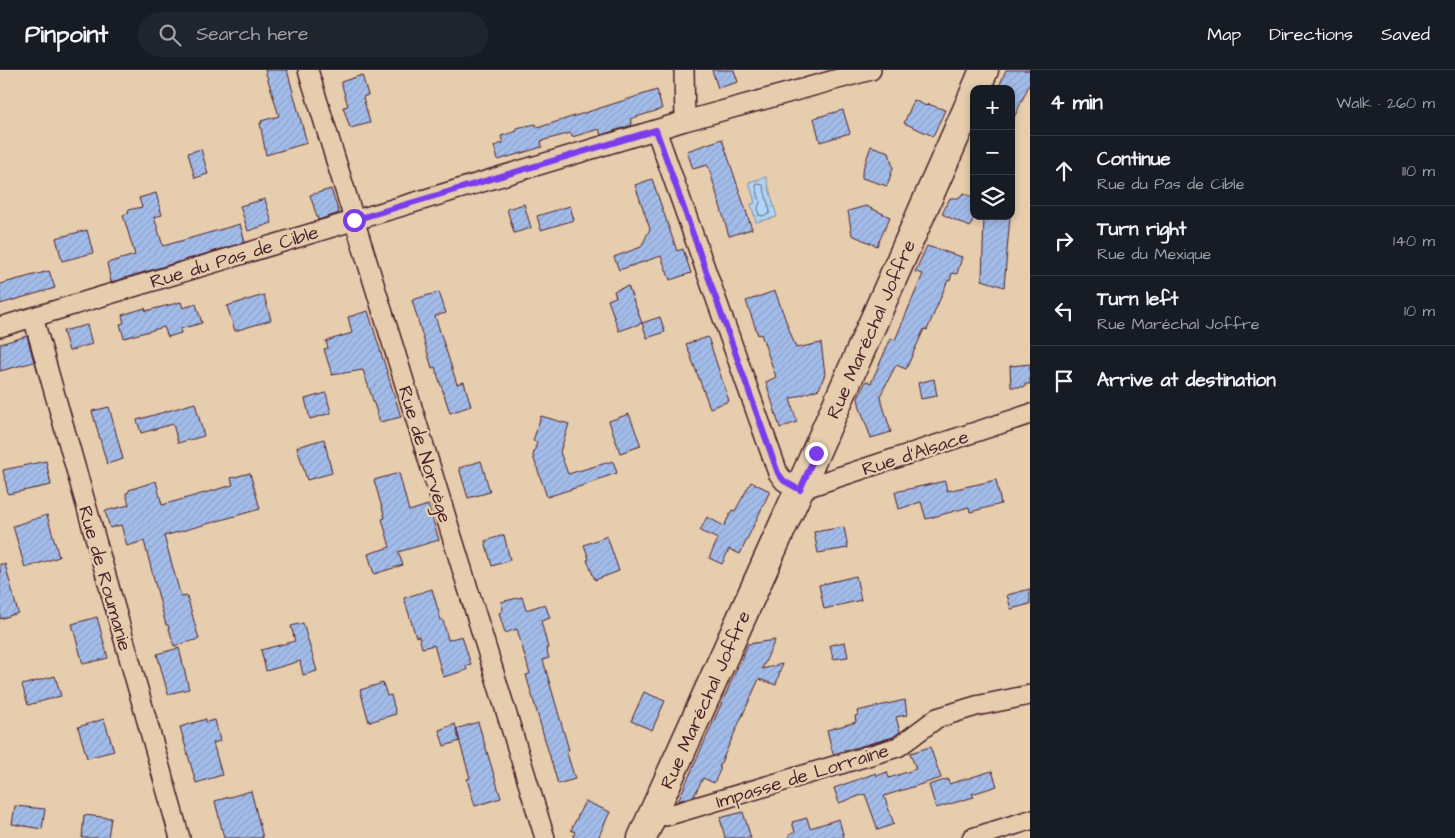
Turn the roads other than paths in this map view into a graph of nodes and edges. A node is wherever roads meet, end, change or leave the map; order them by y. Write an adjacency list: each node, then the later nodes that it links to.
1 (308, 70): 9 (street, Rue de Norvège)
2 (684, 70): 7 (street)
3 (871, 70): 7 (street, Rue du Pas de Cible)
4 (984, 70): 5 (main road)
5 (978, 85)
6 (970, 103): 13 (main road, Rue Maréchal Joffre)
7 (685, 121): 8 (street, Rue du Pas de Cible)
8 (656, 130): 9 (street, Rue du Pas de Cible); 13 (street)
9 (354, 220): 10 (street, Rue du Pas de Cible); 18 (street, Rue de Norvège)
10 (33, 317): 11 (street, Rue du Pas de Cible); 17 (street, Rue de Roumanie)
11 (0, 327)
12 (1030, 414): 13 (street, Rue d'Alsace)
13 (800, 490): 15 (main road, Rue Maréchal Joffre)
14 (1030, 695): 15 (street, Impasse de Lorraine)
15 (654, 811): 19 (main road, Rue Maréchal Joffre)
16 (1030, 820): 20 (street)
17 (180, 838)
18 (545, 838)
19 (642, 838)
20 (972, 838)

